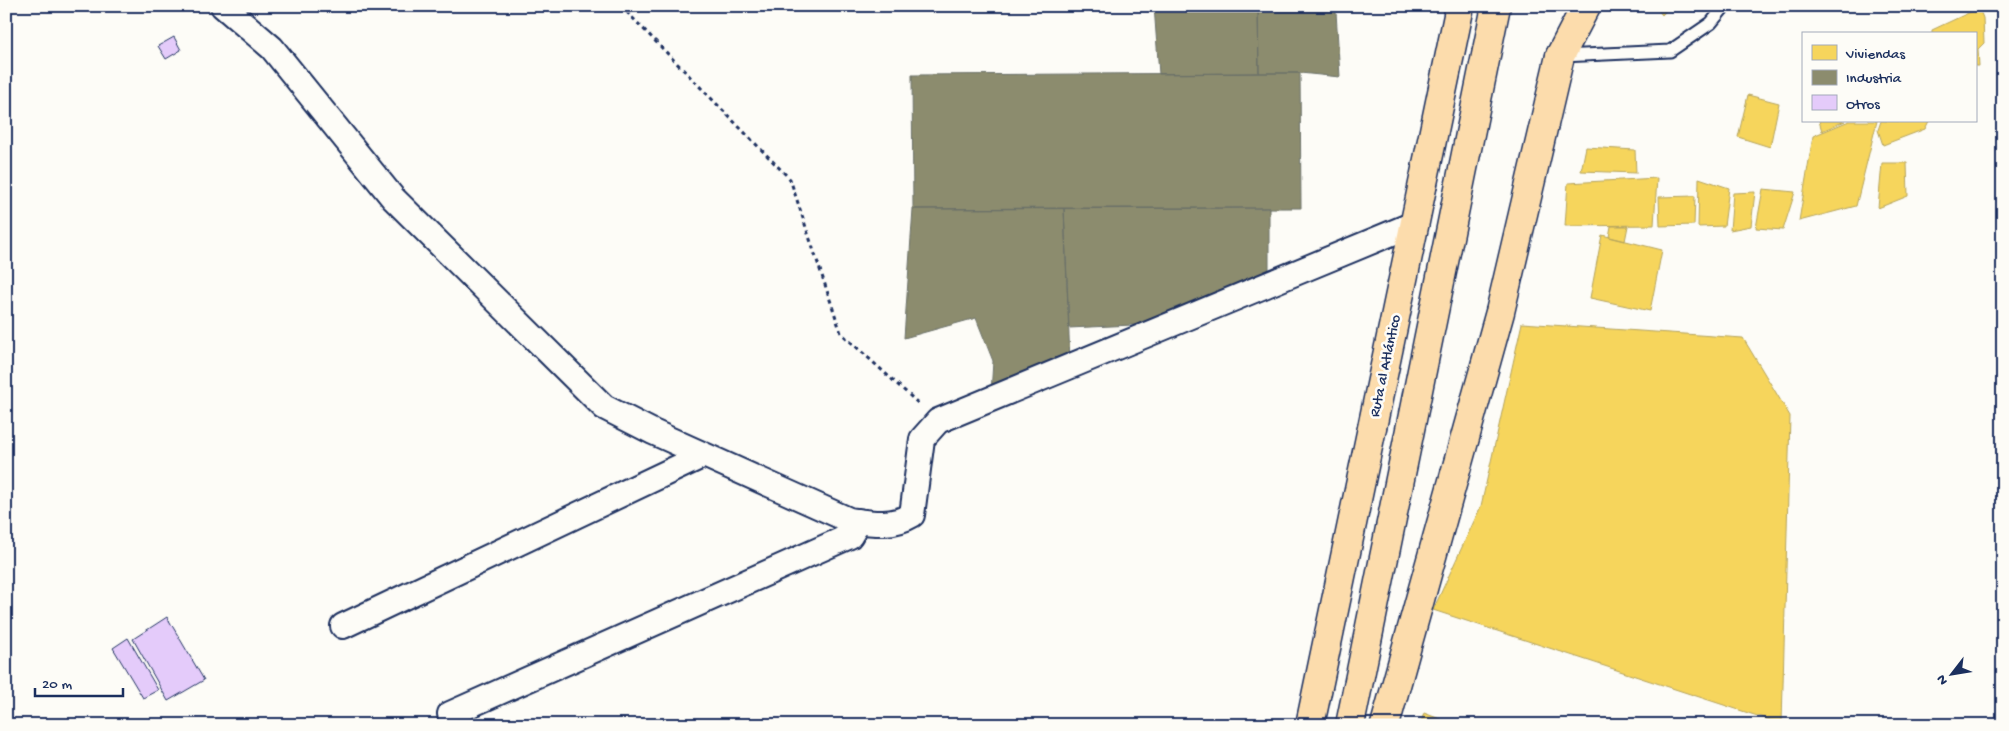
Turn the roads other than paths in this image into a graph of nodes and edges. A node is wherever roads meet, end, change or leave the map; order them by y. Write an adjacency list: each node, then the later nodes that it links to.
1 (223, 6): 8 (street)
2 (1460, 6): 7 (main road, Ruta al Atlántico)
3 (1496, 6): 13 (main road)
4 (1586, 6): 6 (main road)
5 (1725, 6): 6 (lane)
6 (1560, 56): 14 (main road)
7 (1416, 223): 9 (street); 12 (main road, Ruta al Atlántico)
8 (704, 455): 9 (street); 10 (street)
9 (858, 521): 11 (street)
10 (343, 626)
11 (450, 714)
12 (1310, 725)
13 (1350, 725)
14 (1385, 725)

